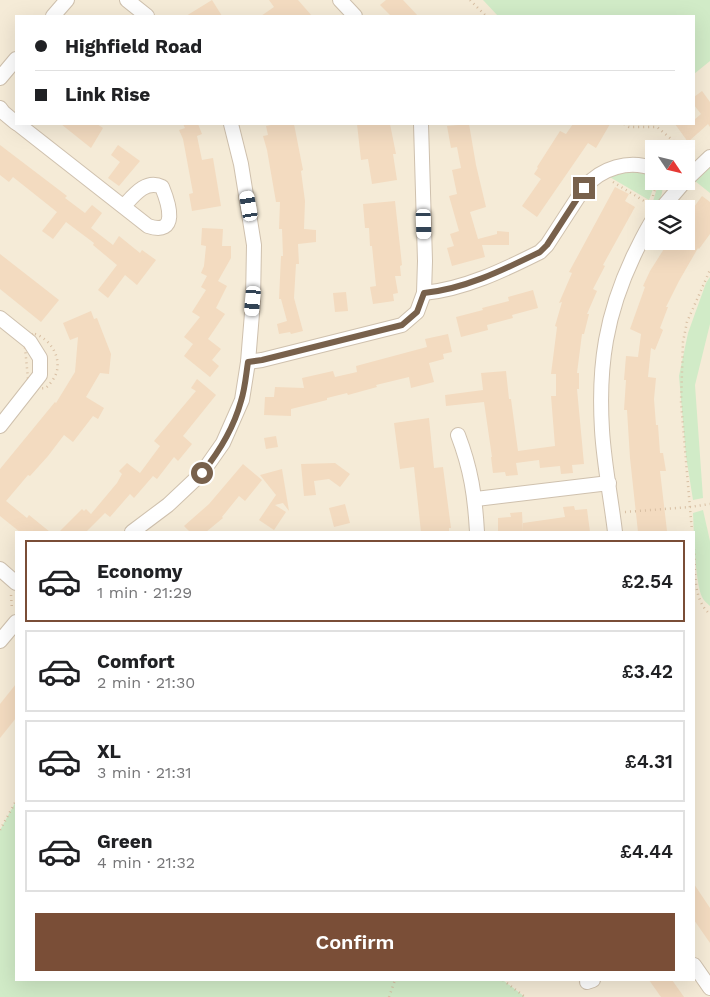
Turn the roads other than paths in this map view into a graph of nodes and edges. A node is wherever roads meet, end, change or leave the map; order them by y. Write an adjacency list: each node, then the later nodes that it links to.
1 (67, 0): 4 (street)
2 (127, 0): 5 (street)
3 (340, 0): 6 (street)
4 (54, 15)
5 (146, 15)
6 (354, 15)
7 (15, 60): 8 (street)
8 (0, 78)
9 (0, 108): 10 (street)
10 (15, 122)
11 (20, 125): 19 (street)
12 (231, 125): 23 (street)
13 (421, 125): 21 (street)
14 (710, 157): 16 (street)
15 (645, 167): 21 (street)
16 (695, 170)
17 (674, 190): 18 (street)
18 (664, 200)
19 (124, 206)
20 (645, 232): 26 (street)
21 (424, 293): 23 (street)
22 (0, 318): 24 (street)
23 (248, 362): 28 (street)
24 (0, 426)
25 (458, 435): 27 (street)
26 (609, 483): 27 (street); 30 (street)
27 (476, 499): 29 (street)
28 (133, 531)
29 (477, 531)
30 (615, 531)
31 (0, 569): 32 (street)
32 (14, 588)
33 (15, 624): 34 (street)
34 (0, 641)
35 (695, 966): 36 (street)
36 (710, 988)

